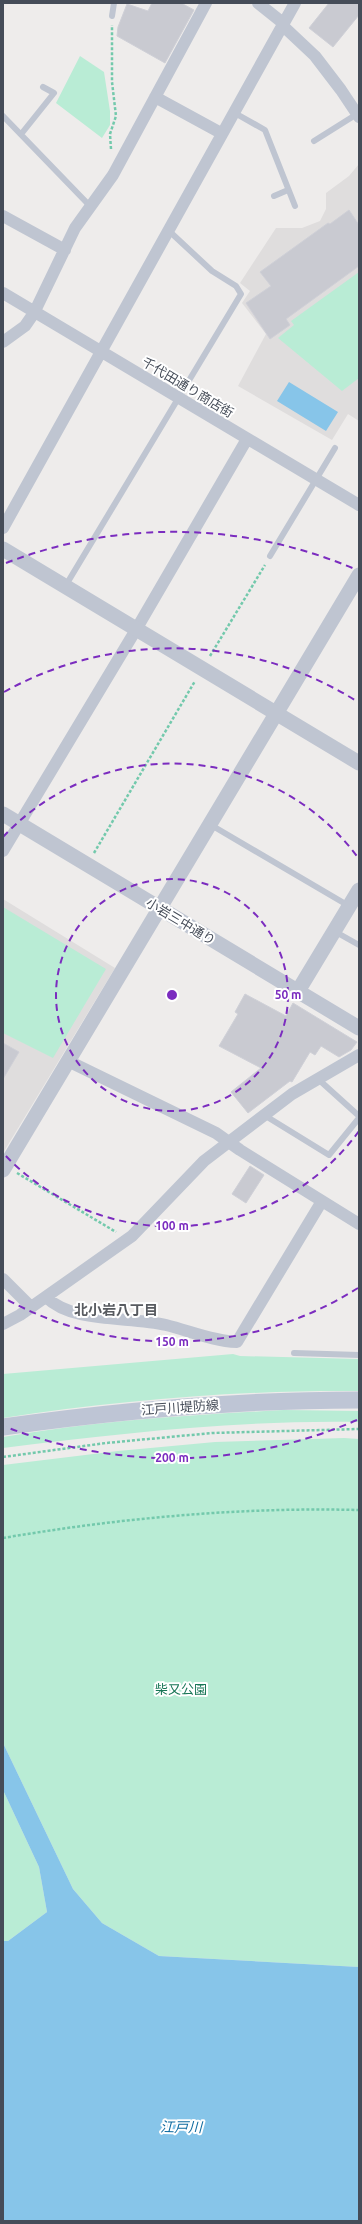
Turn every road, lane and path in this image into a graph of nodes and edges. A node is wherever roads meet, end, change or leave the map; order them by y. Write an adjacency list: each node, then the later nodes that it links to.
1 (114, 3): 5 (lane)
2 (206, 3): 8 (street)
3 (258, 3): 6 (street)
4 (295, 3): 6 (street)
5 (112, 16): 15 (path)
6 (282, 24): 9 (street); 11 (street)
7 (43, 87): 13 (lane)
8 (155, 96): 12 (street); 15 (street)
9 (233, 112): 12 (street); 16 (lane)
10 (3, 116): 13 (lane)
11 (358, 116): 14 (lane)
12 (221, 133): 21 (street)
13 (22, 134): 18 (lane)
14 (314, 141)
15 (112, 175): 18 (street)
16 (288, 190): 17 (lane); 19 (lane)
17 (274, 196)
18 (90, 205): 22 (street)
19 (295, 206)
20 (3, 216): 22 (street)
21 (168, 230): 26 (street); 27 (lane)
22 (65, 250): 24 (street)
23 (3, 294): 24 (street, 千代田通り商店街)
24 (34, 313): 25 (street); 26 (street, 千代田通り商店街)
25 (3, 342)
26 (100, 350): 27 (street, 千代田通り商店街); 32 (street)
27 (178, 397): 28 (street, 千代田通り商店街); 36 (lane)
28 (247, 439): 30 (street, 千代田通り商店街); 37 (street)
29 (336, 448): 30 (lane)
30 (316, 480): 31 (street, 千代田通り商店街); 34 (lane)
31 (359, 505)
32 (3, 528)
33 (3, 548): 36 (street)
34 (270, 556): 38 (path)
35 (359, 575): 39 (street)
36 (66, 585): 37 (street)
37 (138, 628): 38 (street); 42 (street)
38 (203, 667): 39 (street); 45 (path)
39 (276, 713): 40 (street); 43 (street)
40 (359, 763)
41 (3, 814): 42 (street, 小岩三中通り)
42 (19, 824): 44 (street); 45 (street, 小岩三中通り)
43 (210, 824): 47 (lane); 48 (street)
44 (3, 851)
45 (86, 865): 48 (street, 小岩三中通り)
46 (359, 890): 47 (street)
47 (349, 906): 49 (street)
48 (160, 908): 51 (street, 小岩三中通り); 54 (street)
49 (334, 931): 50 (lane); 51 (street)
50 (359, 945)
51 (298, 991): 52 (street, 小岩三中通り)
52 (359, 1028)
53 (359, 1056): 55 (street)
54 (68, 1061): 58 (street); 59 (street)
55 (318, 1079): 56 (street); 57 (lane)
56 (264, 1115): 57 (lane); 58 (street)
57 (359, 1117)
58 (230, 1142): 60 (street); 62 (street)
59 (4, 1168): 62 (path)
60 (322, 1201): 61 (street); 64 (street)
61 (359, 1224)
62 (128, 1239): 64 (street)
63 (3, 1279): 65 (street)
64 (46, 1297): 65 (street)
65 (31, 1307): 66 (street)
66 (3, 1324)
67 (294, 1353): 68 (lane)
68 (359, 1355)
69 (359, 1400): 70 (main road, 江戸川堤防線)
70 (3, 1427)
71 (359, 1429): 72 (path)
72 (3, 1457)
73 (359, 1510): 74 (path)
74 (3, 1538)

